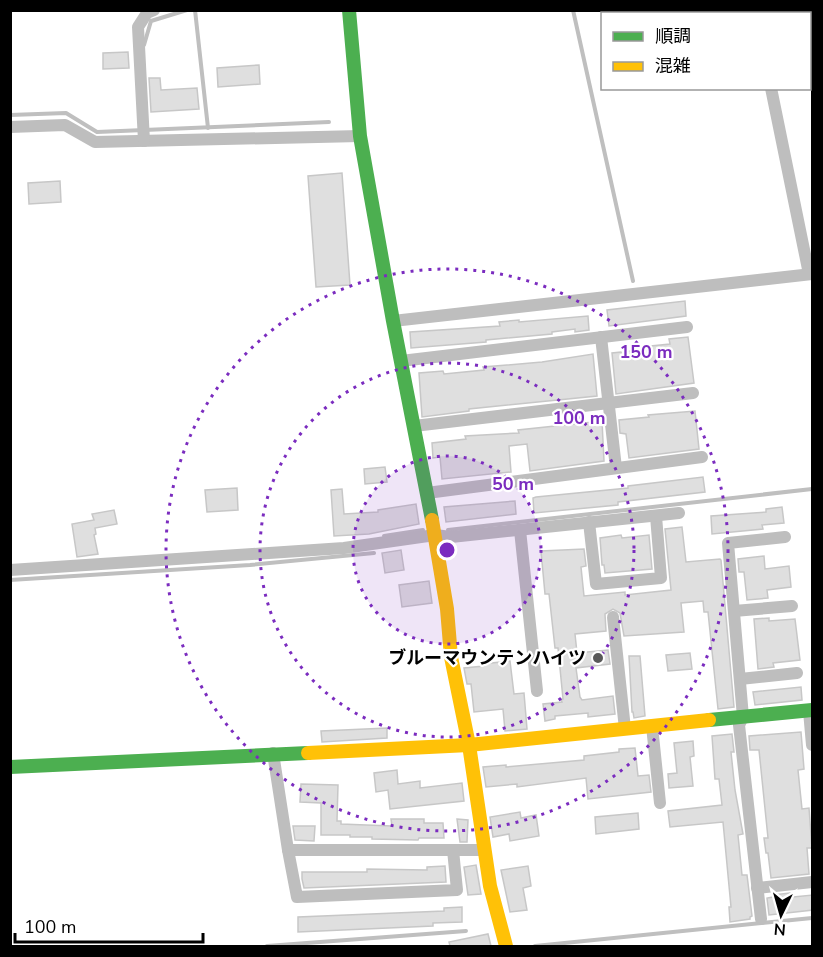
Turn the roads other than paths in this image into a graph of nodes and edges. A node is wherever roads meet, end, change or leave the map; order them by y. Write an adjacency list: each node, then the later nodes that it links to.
1 (154, 10): 6 (street)
2 (349, 10): 5 (street)
3 (771, 90): 7 (street)
4 (10, 127): 6 (street)
5 (360, 136): 6 (street); 8 (street)
6 (144, 141)
7 (811, 274): 8 (street)
8 (393, 321): 11 (street)
9 (687, 327): 10 (street)
10 (601, 337): 11 (street); 13 (street)
11 (401, 361): 14 (street)
12 (693, 393): 13 (street)
13 (609, 404): 14 (street); 16 (street)
14 (414, 426): 17 (street)
15 (702, 457): 16 (street)
16 (616, 468): 17 (street)
17 (427, 493): 22 (street)
18 (679, 513): 19 (street)
19 (656, 516): 20 (street); 20 (street)
20 (589, 522): 21 (street)
21 (520, 530): 22 (street); 30 (street)
22 (435, 535): 24 (street); 35 (street)
23 (785, 537): 26 (street)
24 (10, 570)
25 (792, 606): 26 (street)
26 (734, 611): 29 (street)
27 (613, 616): 34 (street)
28 (797, 674): 29 (street)
29 (740, 679): 32 (street)
30 (537, 691)
31 (811, 711): 32 (street); 36 (street)
32 (743, 717): 33 (street); 44 (street)
33 (652, 726): 34 (street); 39 (street)
34 (625, 729): 35 (street)
35 (468, 745): 37 (street); 42 (street)
36 (813, 745)
37 (273, 753): 38 (street); 40 (street)
38 (10, 766)
39 (660, 803)
40 (288, 850): 41 (street); 41 (street)
41 (453, 850): 42 (street)
42 (484, 850): 46 (street)
43 (813, 882): 44 (street)
44 (757, 888): 45 (street)
45 (761, 919)
46 (506, 946)

